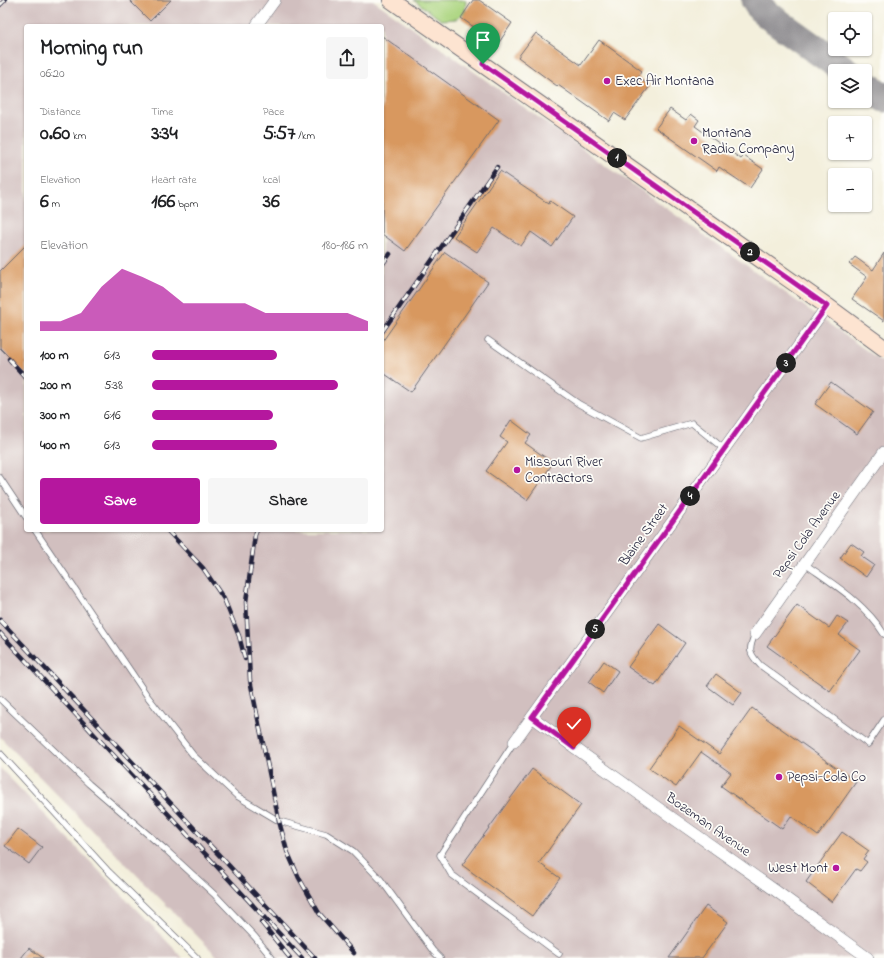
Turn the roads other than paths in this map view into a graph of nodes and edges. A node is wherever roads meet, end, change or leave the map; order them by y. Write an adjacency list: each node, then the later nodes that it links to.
1 (274, 0): 3 (street)
2 (391, 0): 4 (street)
3 (257, 24)
4 (827, 306): 6 (street); 7 (street, Blaine Street)
5 (488, 340): 7 (lane)
6 (884, 348)
7 (724, 449): 16 (street, Blaine Street)
8 (884, 452): 12 (street, Pepsi Cola Avenue)
9 (0, 478): 10 (lane)
10 (24, 514)
11 (36, 532): 23 (lane)
12 (805, 564): 13 (street, Pepsi Cola Avenue); 14 (lane)
13 (754, 634): 17 (lane)
14 (884, 634)
15 (0, 699): 22 (lane)
16 (532, 717): 18 (street, Blaine Street); 24 (street, Bozeman Avenue)
17 (884, 720)
18 (514, 742): 20 (lane)
19 (0, 753): 21 (lane)
20 (559, 954)
21 (197, 958)
22 (272, 958)
23 (440, 958)
24 (868, 958)

